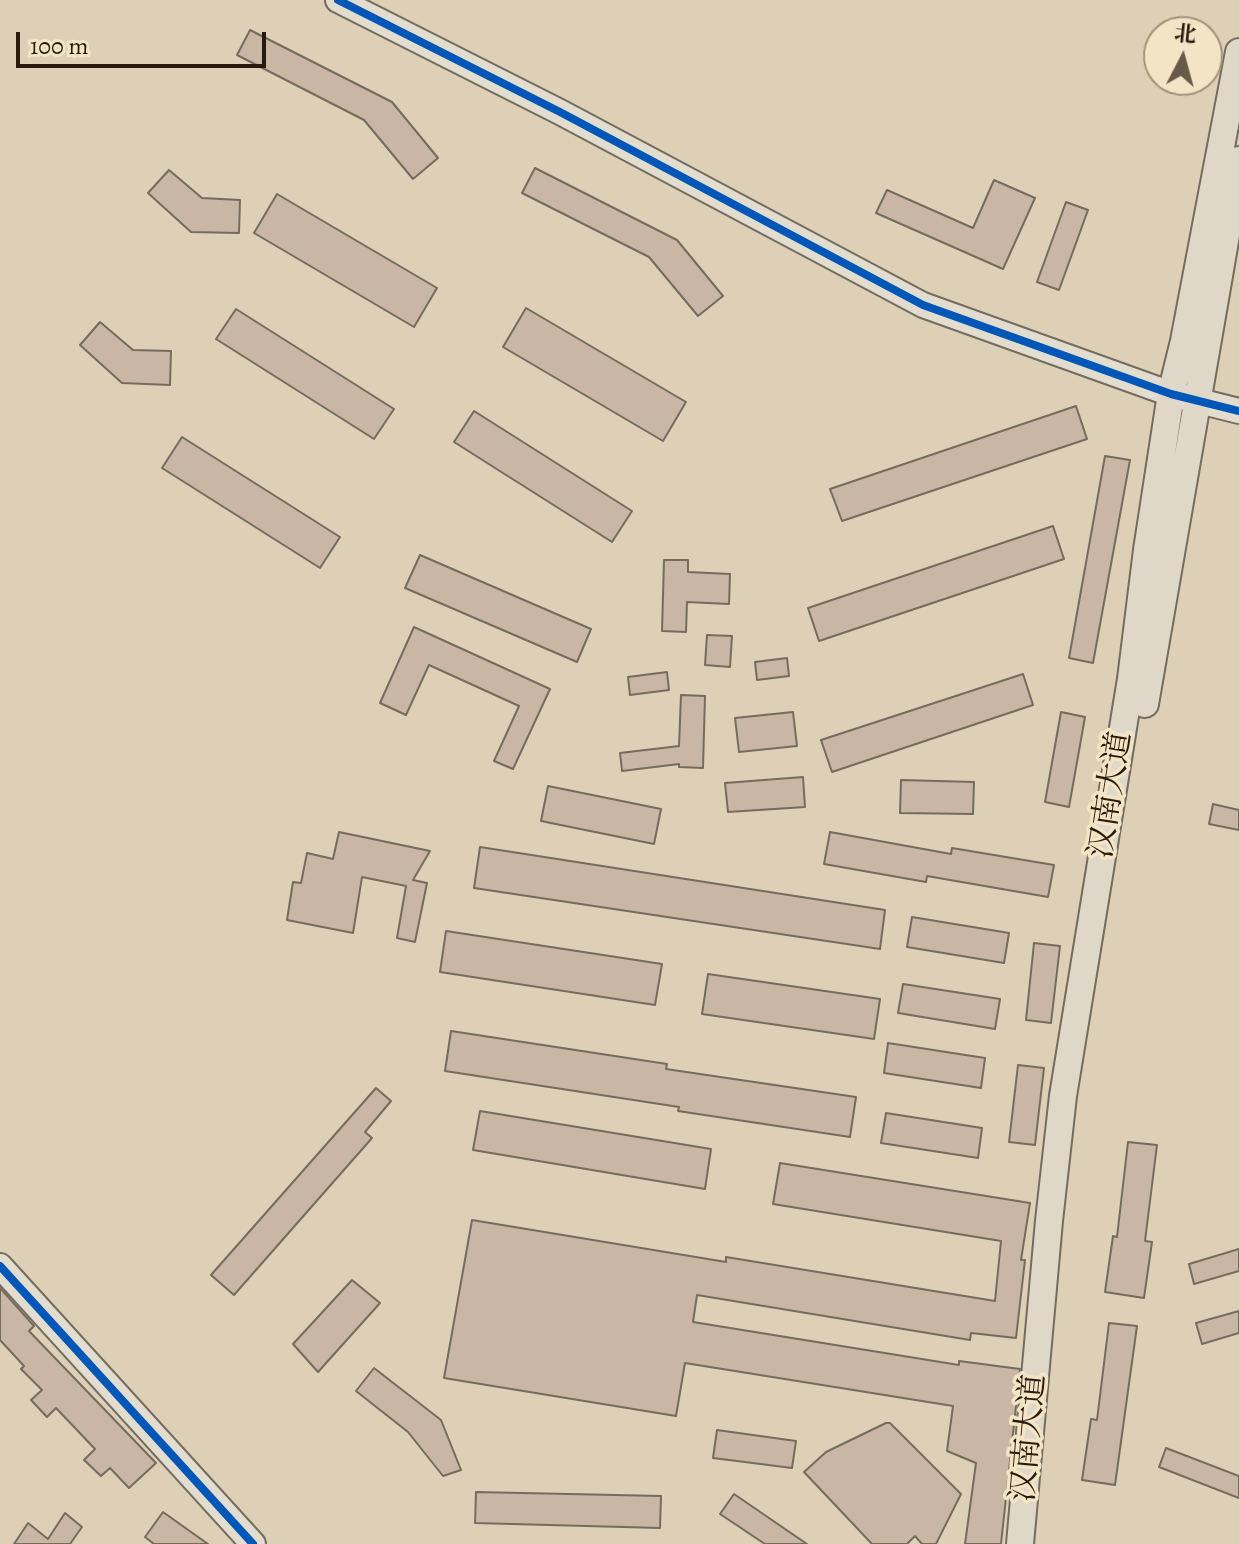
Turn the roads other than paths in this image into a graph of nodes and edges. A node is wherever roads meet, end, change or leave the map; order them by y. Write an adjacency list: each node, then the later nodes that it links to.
1 (338, 0): 4 (street)
2 (1239, 52): 4 (main road, 汉南大道)
3 (1239, 160): 4 (main road, 汉南大道)
4 (1183, 398): 5 (street); 8 (main road, 汉南大道); 9 (main road, 汉南大道)
5 (1239, 411)
6 (0, 1266): 7 (street)
7 (253, 1544)
8 (1020, 1544)
9 (1038, 1544)

